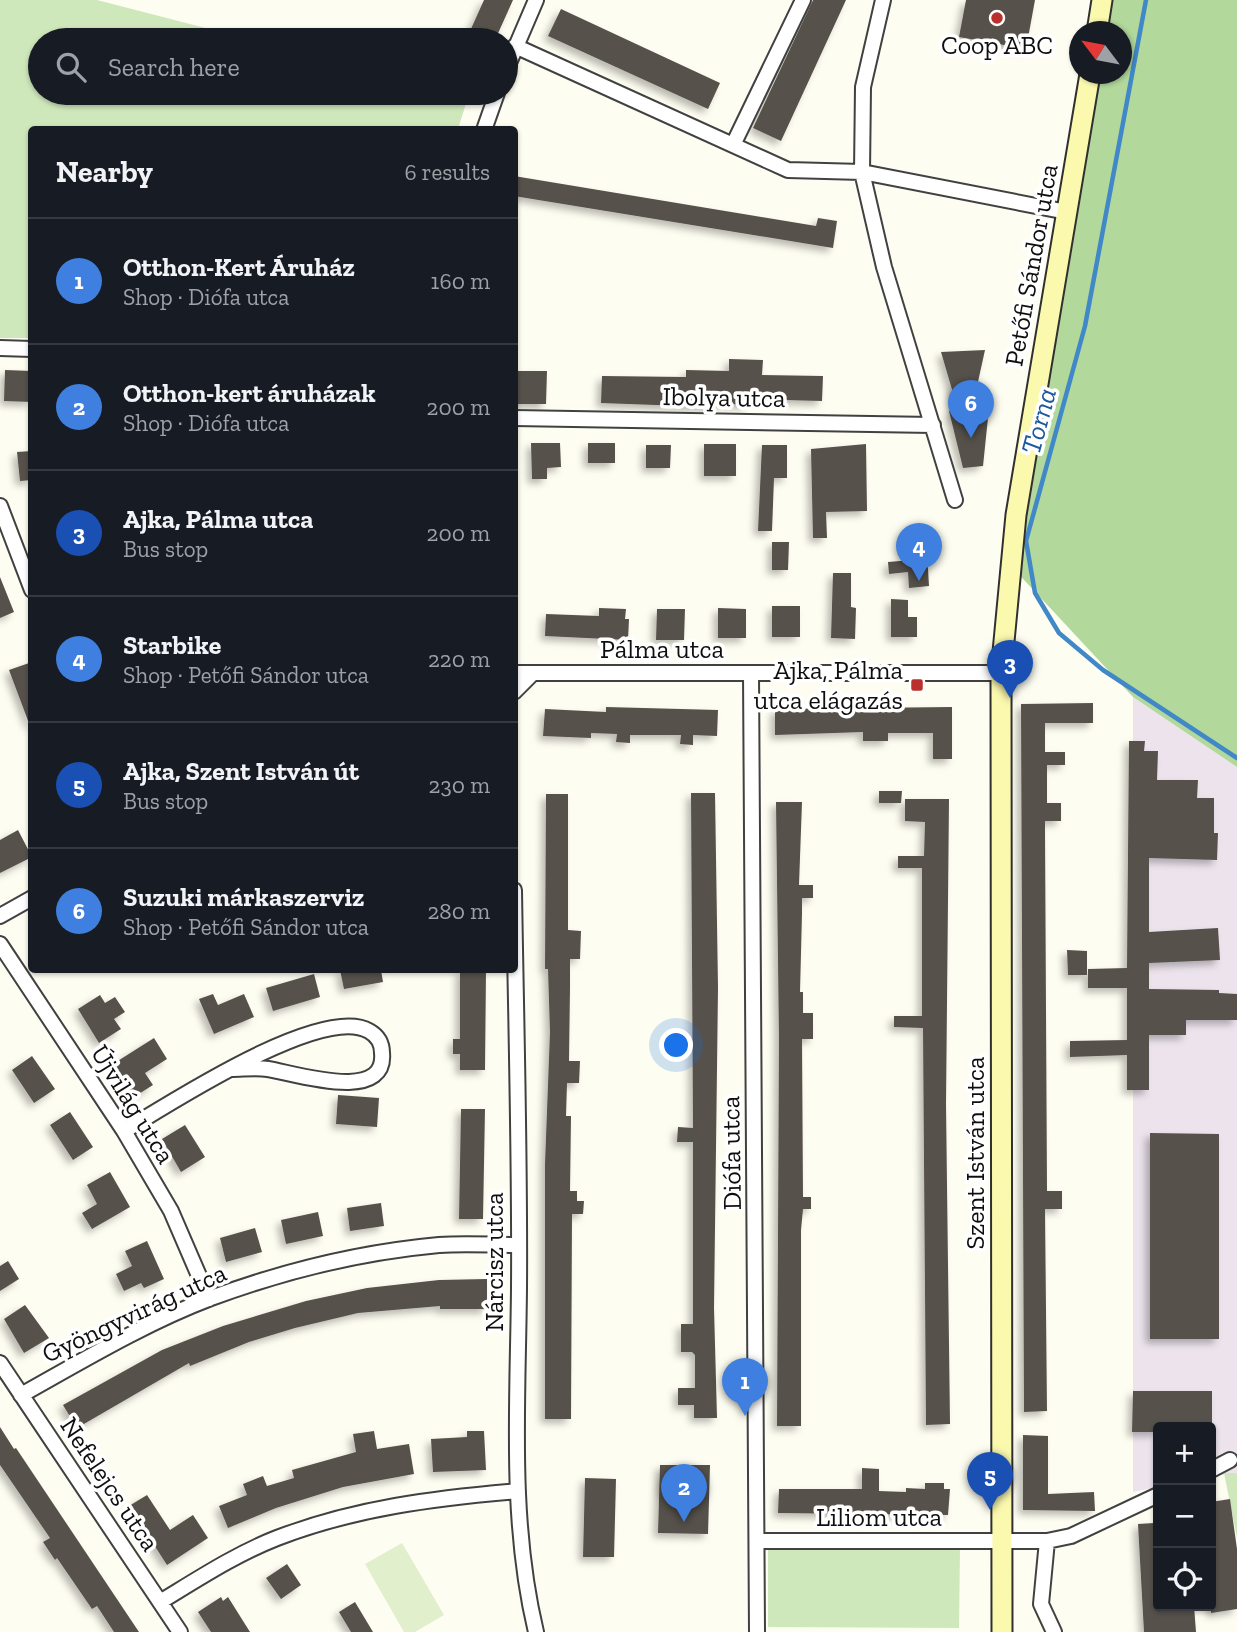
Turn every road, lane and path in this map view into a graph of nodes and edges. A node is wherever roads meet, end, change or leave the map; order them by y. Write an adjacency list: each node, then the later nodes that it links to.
1 (536, 0): 6 (street)
2 (803, 0): 11 (street)
3 (883, 0): 12 (street)
4 (1102, 0): 5 (main road)
5 (1099, 21)
6 (518, 39)
7 (518, 47): 11 (street)
8 (1088, 84): 13 (main road, Petőfi Sándor utca)
9 (493, 105): 10 (street)
10 (485, 126)
11 (733, 145): 12 (street)
12 (862, 172): 13 (street); 17 (street)
13 (1067, 212): 24 (main road, Petőfi Sándor utca)
14 (0, 348): 15 (street)
15 (28, 349)
16 (518, 418): 17 (street, Ibolya utca)
17 (933, 425): 18 (street)
18 (955, 500)
19 (0, 506): 20 (street)
20 (28, 580)
21 (518, 673): 22 (street, Pálma utca)
22 (533, 673): 23 (street, Pálma utca); 25 (street)
23 (751, 673): 24 (street, Pálma utca); 40 (street, Diófa utca)
24 (1001, 673): 42 (main road, Szent István utca)
25 (518, 688)
26 (28, 900): 27 (street)
27 (0, 916)
28 (0, 944): 31 (street, Újvilág utca)
29 (515, 973): 32 (street, Nárcisz utca)
30 (231, 1069): 30 (street); 31 (street)
31 (124, 1131): 33 (street, Újvilág utca)
32 (519, 1245): 33 (street, Gyöngyvirág utca); 38 (street, Nárcisz utca)
33 (209, 1299): 35 (street, Gyöngyvirág utca)
34 (0, 1363): 35 (street, Nefelejcs utca)
35 (21, 1395): 43 (street, Nefelejcs utca)
36 (1230, 1460): 37 (street)
37 (1216, 1467)
38 (518, 1491): 43 (street); 45 (street, Nárcisz utca)
39 (1153, 1497): 41 (street, Liliom utca)
40 (759, 1541): 42 (street, Liliom utca); 46 (street, Diófa utca)
41 (1047, 1541): 42 (street, Liliom utca); 48 (street)
42 (1002, 1543): 47 (main road, Szent István utca)
43 (160, 1602): 44 (street, Nefelejcs utca)
44 (180, 1632)
45 (536, 1632)
46 (757, 1632)
47 (1002, 1632)
48 (1054, 1632)

